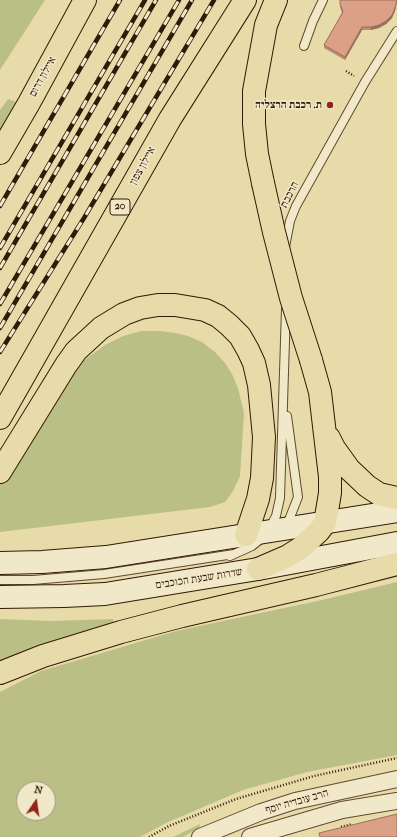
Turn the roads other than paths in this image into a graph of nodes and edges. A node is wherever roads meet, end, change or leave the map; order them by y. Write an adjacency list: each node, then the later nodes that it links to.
1 (85, 0): 7 (highway, איילון דרום)
2 (245, 0): 9 (highway, איילון צפון / 20)
3 (276, 0): 10 (highway, bridge)
4 (323, 0): 6 (lane)
5 (397, 31): 8 (lane, הרכבת)
6 (304, 46)
7 (0, 153)
8 (284, 393): 16 (lane, הרכבת); 16 (lane, הרכבת)
9 (0, 418)
10 (324, 423): 12 (highway); 14 (highway)
11 (0, 472): 15 (highway)
12 (397, 498)
13 (397, 511): 14 (main road)
14 (325, 523): 16 (main road); 20 (highway)
15 (246, 535): 16 (main road); 18 (main road)
16 (273, 536): 21 (lane, שדרות שבעת הכוכבים)
17 (397, 543): 20 (main road, שדרות שבעת הכוכבים)
18 (0, 563)
19 (397, 564): 23 (highway)
20 (258, 569): 22 (main road, שדרות שבעת הכוכבים)
21 (0, 580)
22 (0, 597)
23 (0, 673)
24 (397, 779): 26 (street, הרב עובדיה יוסף)
25 (397, 801): 27 (street, הרב עובדיה יוסף)
26 (200, 837)
27 (250, 837)

